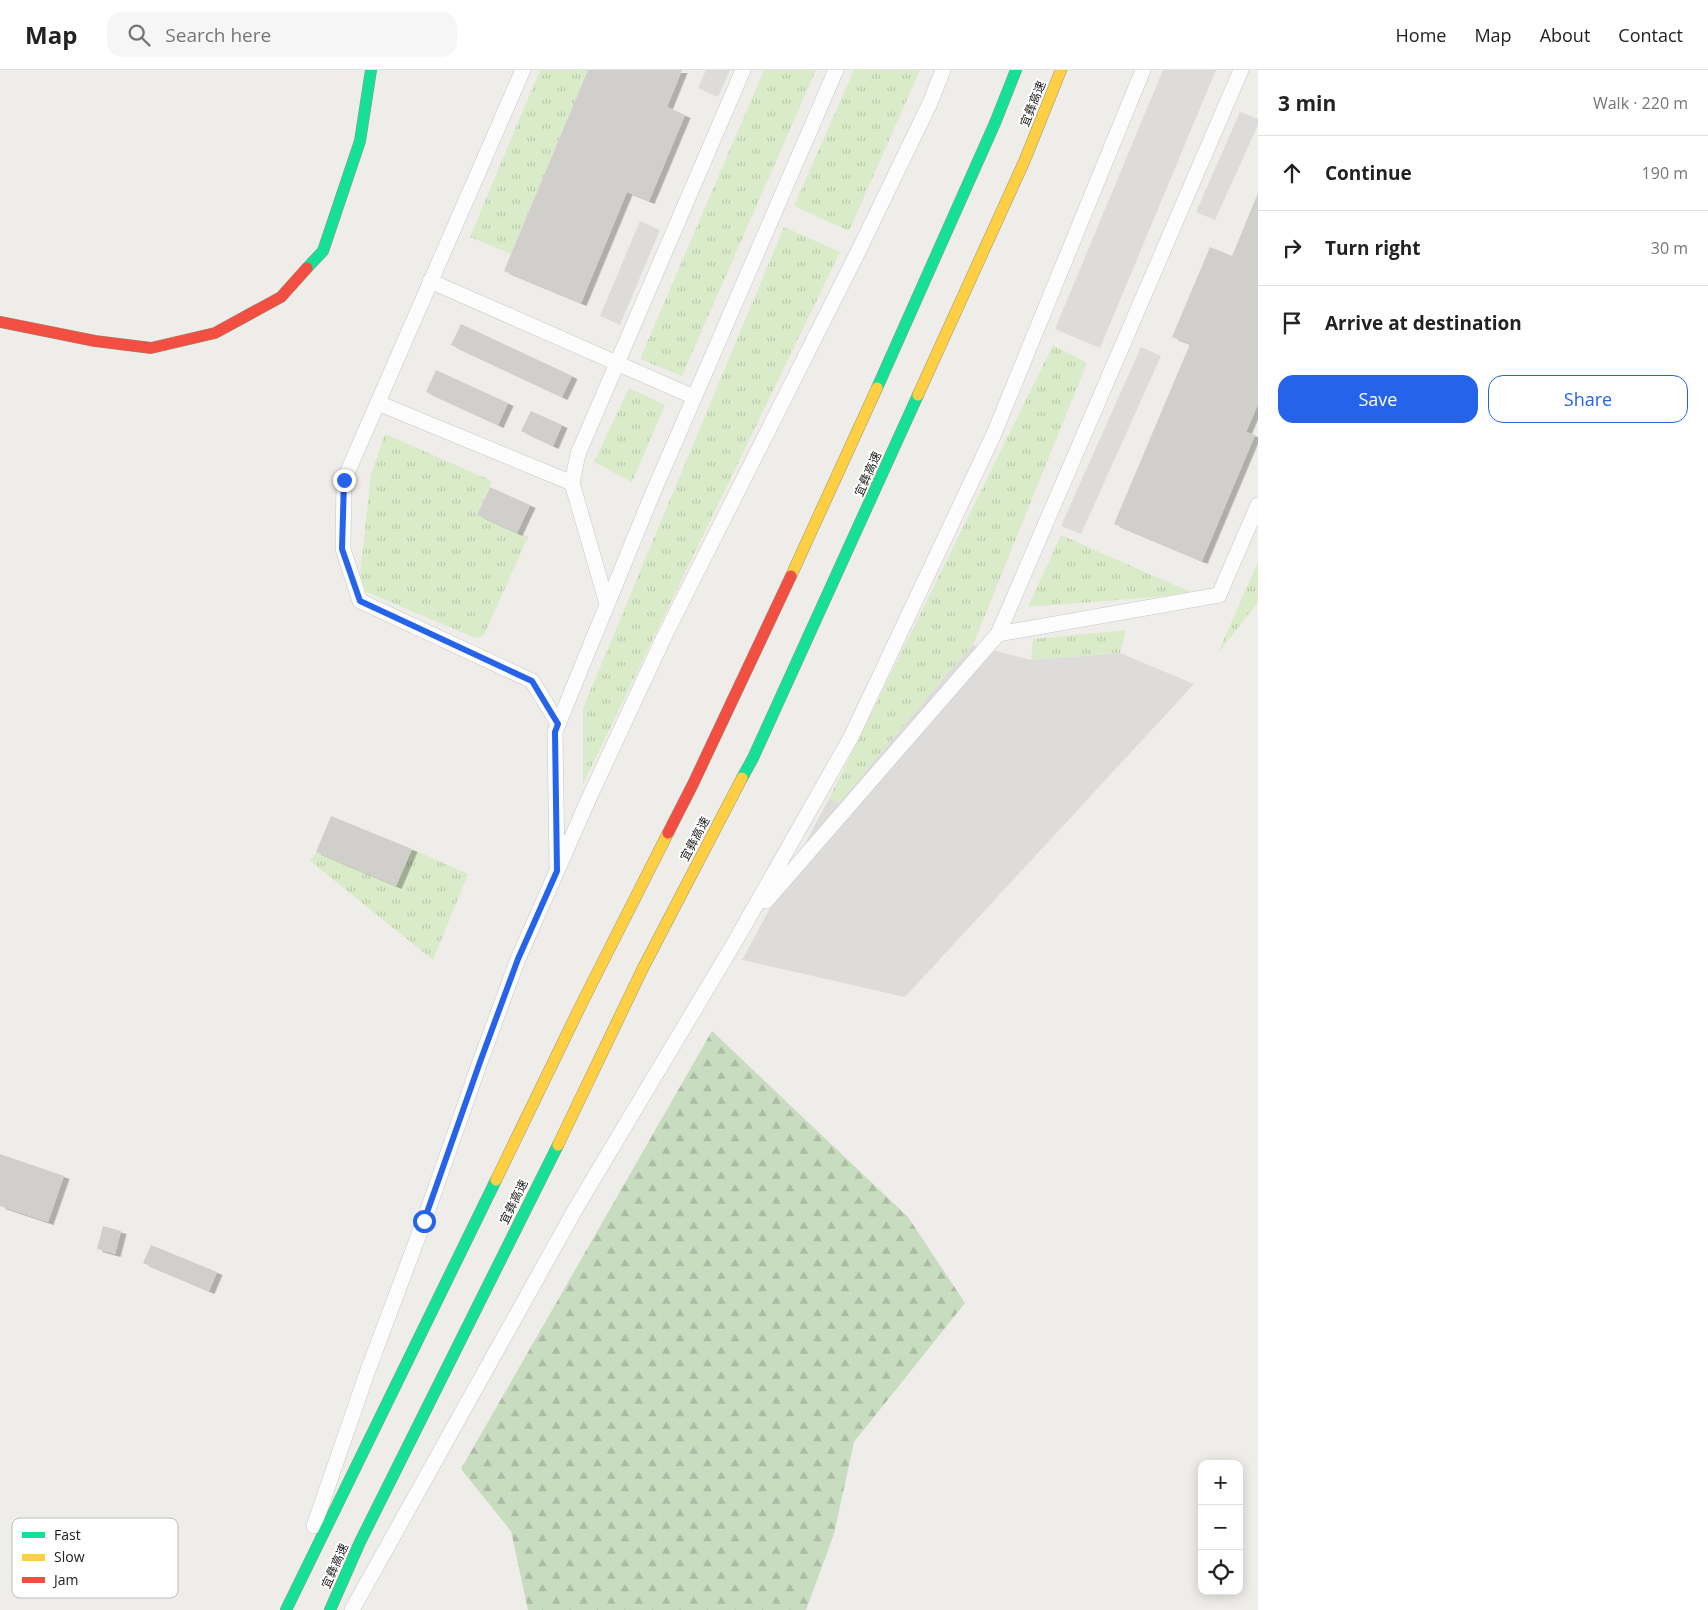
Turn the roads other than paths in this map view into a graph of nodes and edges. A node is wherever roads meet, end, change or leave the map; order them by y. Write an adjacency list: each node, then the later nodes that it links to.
1 (371, 70): 11 (main road)
2 (523, 70): 10 (lane)
3 (743, 70): 12 (lane)
4 (836, 70): 13 (lane)
5 (943, 70): 20 (lane)
6 (1016, 70): 22 (main road, 宜彝高速)
7 (1061, 70): 23 (main road, 宜彝高速)
8 (1143, 70): 21 (lane)
9 (1240, 70): 18 (lane)
10 (430, 281): 12 (lane); 14 (lane)
11 (0, 322)
12 (617, 363): 13 (lane); 15 (lane)
13 (694, 397): 17 (lane)
14 (378, 403): 15 (lane); 19 (lane)
15 (572, 483): 17 (lane)
16 (1258, 505): 18 (lane)
17 (607, 604): 19 (lane)
18 (998, 634): 21 (lane)
19 (558, 724): 20 (lane)
20 (557, 871): 22 (lane)
21 (745, 925): 24 (lane)
22 (286, 1610)
23 (330, 1610)
24 (352, 1610)

